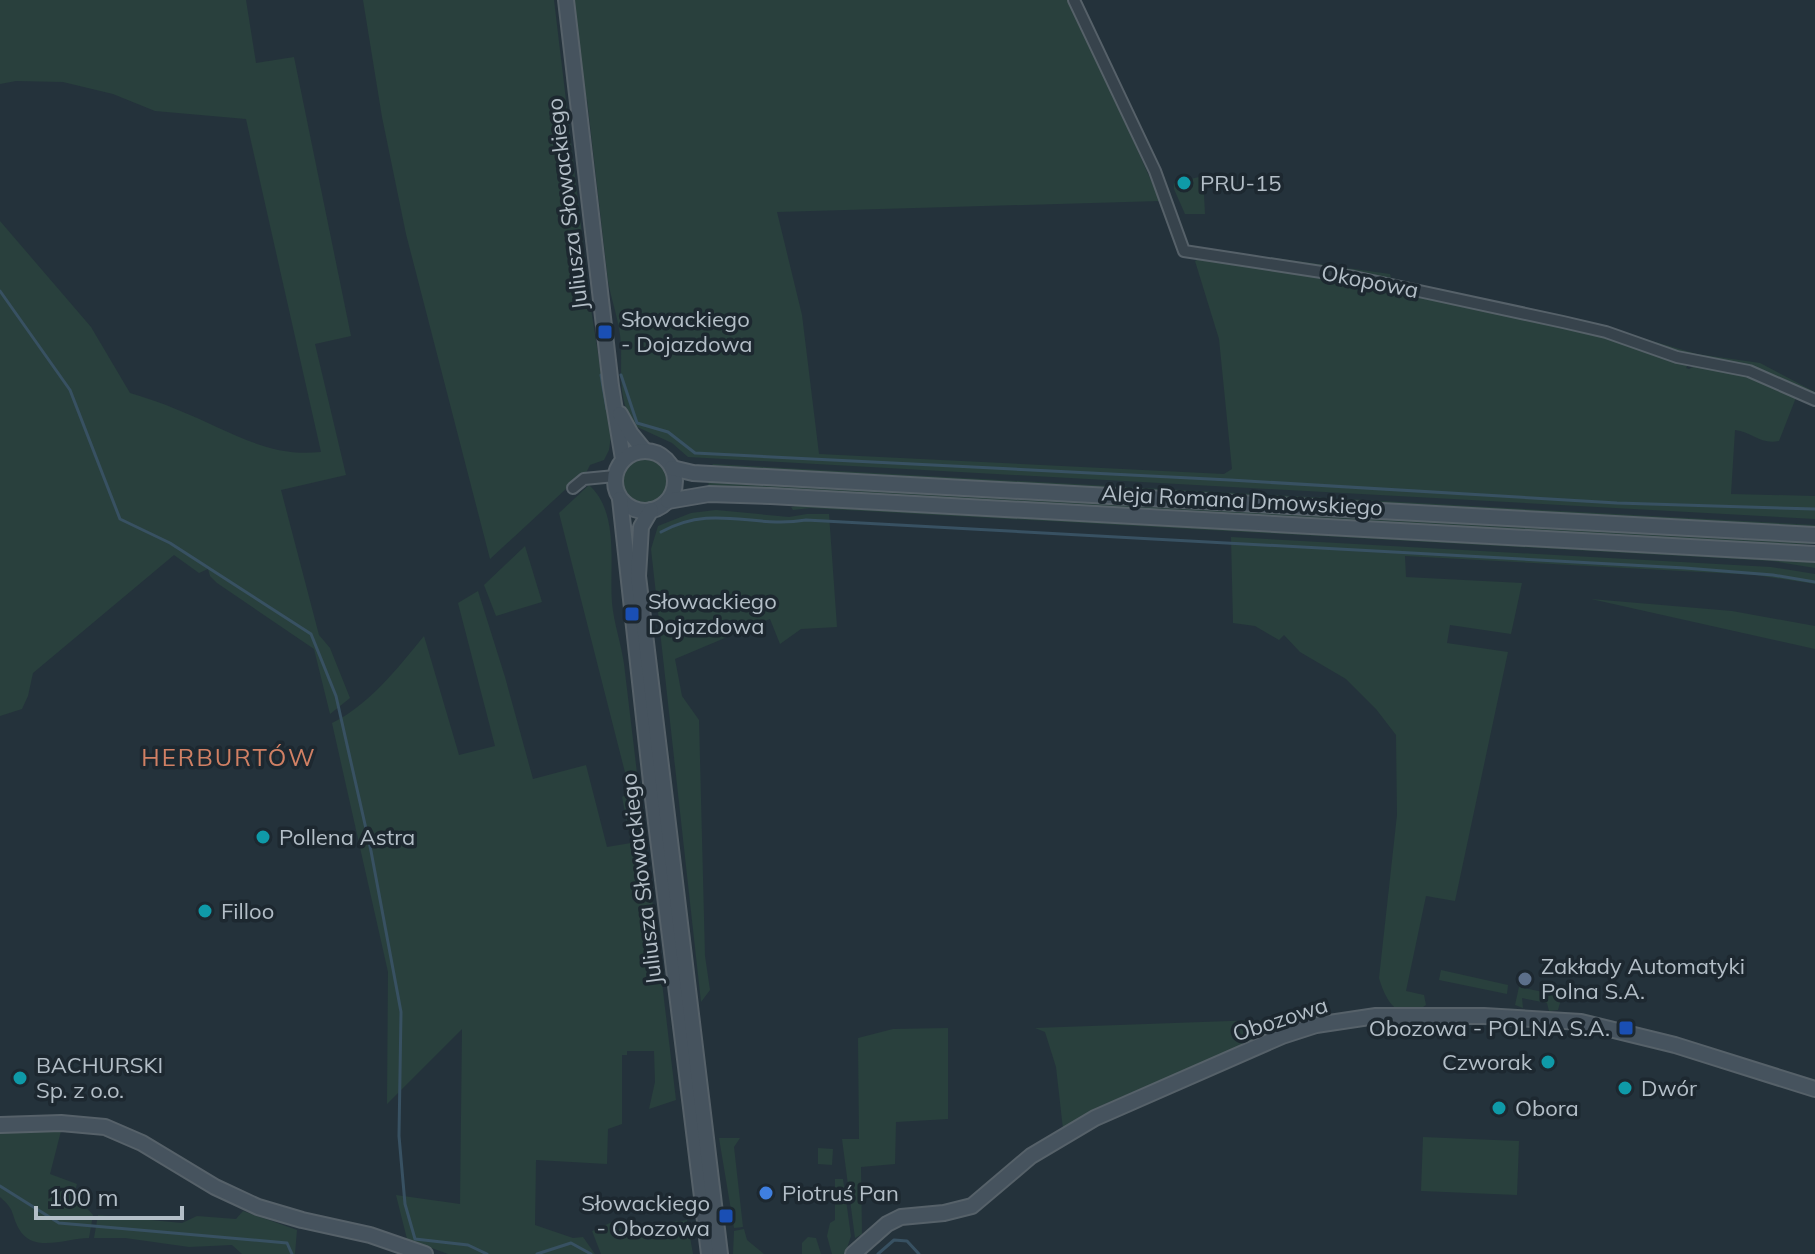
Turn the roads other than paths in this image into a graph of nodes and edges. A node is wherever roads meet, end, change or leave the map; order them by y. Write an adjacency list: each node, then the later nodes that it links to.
1 (566, 0): 4 (main road, Juliusza Słowackiego)
2 (1074, 0): 3 (street, Okopowa)
3 (1815, 400)
4 (614, 403): 5 (main road, Juliusza Słowackiego); 6 (main road, Juliusza Słowackiego)
5 (644, 450): 6 (main road); 7 (main road)
6 (623, 459): 8 (main road)
7 (672, 468): 11 (main road); 13 (main road, Aleja Romana Dmowskiego)
8 (615, 476): 9 (street); 10 (main road)
9 (573, 488)
10 (620, 499): 12 (main road); 18 (main road, Juliusza Słowackiego)
11 (668, 501): 12 (main road); 14 (main road, Aleja Romana Dmowskiego)
12 (651, 510): 19 (main road, Juliusza Słowackiego)
13 (1815, 535)
14 (1815, 554)
15 (1815, 1089): 20 (main road, Obozowa)
16 (0, 1125): 17 (main road)
17 (425, 1254)
18 (709, 1254)
19 (720, 1254)
20 (853, 1254)

